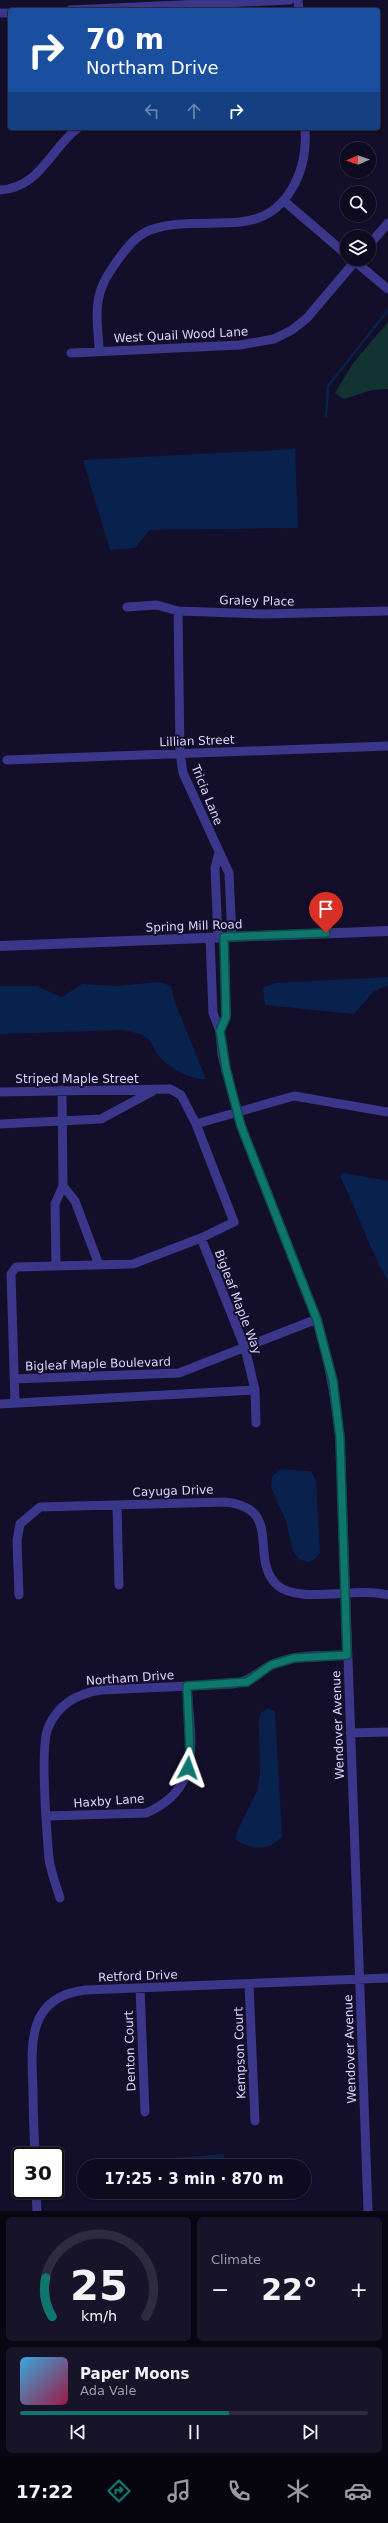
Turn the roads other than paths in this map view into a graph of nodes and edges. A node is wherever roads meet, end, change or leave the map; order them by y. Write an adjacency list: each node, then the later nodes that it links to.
1 (290, 0): 2 (street)
2 (114, 8)
3 (73, 130): 5 (street)
4 (306, 130): 6 (street)
5 (0, 190)
6 (284, 201): 9 (street); 13 (street)
7 (388, 223): 8 (street)
8 (376, 237)
9 (340, 249)
10 (350, 266): 13 (street, West Quail Wood Lane)
11 (362, 266): 12 (street)
12 (388, 289)
13 (99, 350): 14 (street, West Quail Wood Lane)
14 (71, 353)
15 (127, 607): 16 (street, Graley Place)
16 (178, 611): 17 (street, Graley Place); 19 (street, Tricia Lane)
17 (388, 611)
18 (388, 746): 19 (street, Lillian Street)
19 (180, 753): 20 (street, Lillian Street); 21 (street, Tricia Lane)
20 (7, 760)
21 (219, 853): 23 (street); 23 (street, Tricia Lane)
22 (388, 931): 23 (street, Spring Mill Road)
23 (221, 938): 24 (street, Spring Mill Road); 25 (street, Wendover Avenue); 25 (street)
24 (0, 946)
25 (220, 1031): 29 (street, Wendover Avenue)
26 (62, 1090): 27 (street, Striped Maple Street); 28 (street, Striped Maple Street); 31 (street)
27 (154, 1090): 31 (street, Striped Maple Street); 33 (street, Striped Maple Street)
28 (0, 1092)
29 (236, 1112): 30 (street); 33 (street); 38 (street, Wendover Avenue)
30 (388, 1112)
31 (62, 1120): 32 (street, Striped Maple Street); 34 (street)
32 (0, 1124)
33 (196, 1124): 35 (street)
34 (63, 1186): 36 (street); 37 (street)
35 (201, 1238): 36 (street); 39 (street, Bigleaf Maple Way)
36 (99, 1265): 37 (street)
37 (56, 1266): 40 (street)
38 (317, 1320): 39 (street, Bigleaf Maple Boulevard); 47 (street, Wendover Avenue)
39 (246, 1348): 40 (street, Bigleaf Maple Boulevard); 41 (street, Bigleaf Maple Way)
40 (14, 1379): 42 (street)
41 (255, 1390): 42 (street); 44 (street, Bigleaf Maple Way)
42 (15, 1403): 43 (street)
43 (0, 1404)
44 (256, 1423)
45 (117, 1505): 46 (street); 47 (street, Cayuga Drive); 48 (street, Cayuga Drive)
46 (119, 1585)
47 (344, 1592): 49 (street, Cayuga Drive); 50 (street, Wendover Avenue)
48 (19, 1595)
49 (388, 1595)
50 (347, 1655): 51 (street, Northam Drive); 53 (street, Wendover Avenue)
51 (187, 1686): 54 (street, Northam Drive); 54 (street, Haxby Lane)
52 (388, 1732): 53 (street)
53 (350, 1734): 57 (street, Wendover Avenue)
54 (47, 1816): 55 (street, Northam Drive)
55 (60, 1898)
56 (388, 1978): 57 (street, Retford Drive)
57 (359, 1980): 58 (street, Retford Drive); 65 (street, Wendover Avenue)
58 (249, 1984): 59 (street, Retford Drive); 61 (street, Kempson Court)
59 (140, 1988): 60 (street, Denton Court); 62 (street, Retford Drive)
60 (145, 2112)
61 (255, 2121)
62 (35, 2147)
63 (36, 2199): 64 (street)
64 (37, 2211)
65 (368, 2211)

